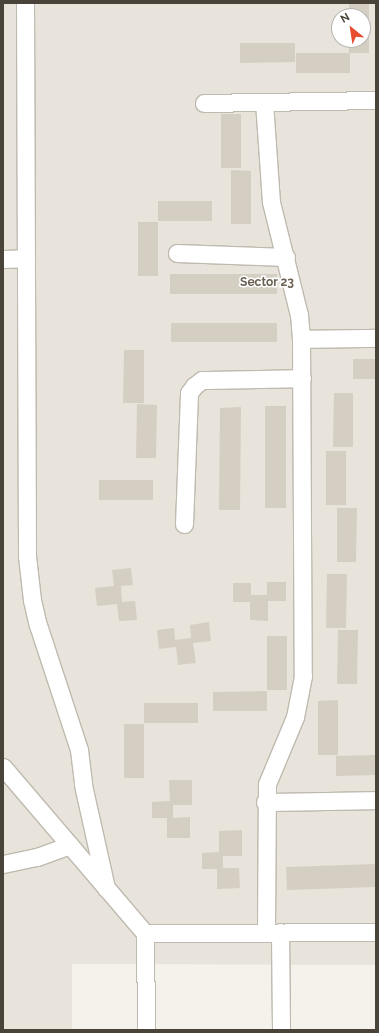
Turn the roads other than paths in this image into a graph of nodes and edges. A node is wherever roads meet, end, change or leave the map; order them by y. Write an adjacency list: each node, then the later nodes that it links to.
1 (25, 3): 7 (street)
2 (376, 100): 3 (street)
3 (264, 102): 4 (street); 6 (street)
4 (204, 103)
5 (177, 253): 6 (street)
6 (286, 257): 10 (street)
7 (26, 258): 8 (street); 18 (street)
8 (3, 259)
9 (376, 338): 10 (street)
10 (301, 339): 11 (street)
11 (302, 378): 12 (street); 15 (street)
12 (184, 524)
13 (3, 767): 16 (street)
14 (376, 800): 15 (street)
15 (265, 802): 19 (street)
16 (70, 845): 17 (street); 18 (street)
17 (3, 864)
18 (106, 888): 21 (street)
19 (273, 932): 20 (street); 21 (street); 23 (street)
20 (376, 932)
21 (145, 933): 22 (street)
22 (146, 1030)
23 (281, 1030)

